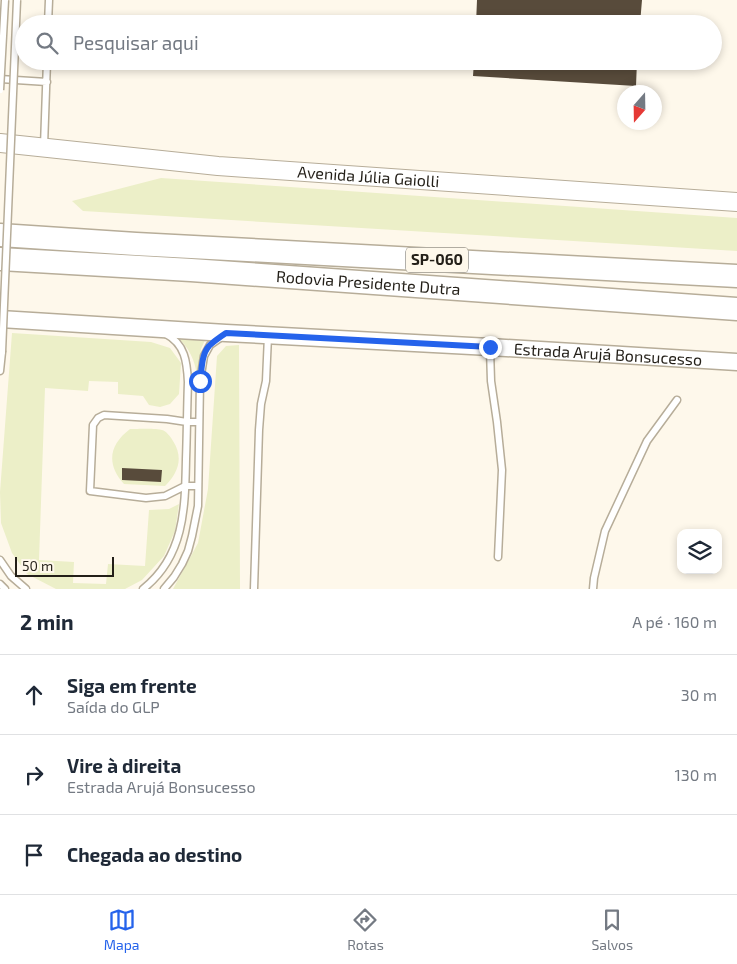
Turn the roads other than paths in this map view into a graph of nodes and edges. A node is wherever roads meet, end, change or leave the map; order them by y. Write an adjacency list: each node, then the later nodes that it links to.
1 (5, 0): 10 (lane, bridge)
2 (17, 0): 4 (lane, bridge)
3 (49, 0): 5 (lane)
4 (16, 15)
5 (48, 15)
6 (15, 47): 24 (lane, bridge)
7 (47, 70): 9 (lane)
8 (0, 79): 9 (lane)
9 (47, 82): 12 (lane)
10 (0, 90)
11 (0, 143): 12 (main road, Avenida Júlia Gaiolli)
12 (44, 147): 13 (main road, Avenida Júlia Gaiolli)
13 (737, 202)
14 (0, 235): 16 (highway, Rodovia Presidente Dutra / SP-060)
15 (0, 259): 17 (highway, Rodovia Presidente Dutra / SP-060)
16 (737, 276)
17 (737, 309)
18 (0, 319): 19 (street, Estrada Arujá Bonsucesso)
19 (159, 329): 20 (street, Estrada Arujá Bonsucesso); 26 (lane)
20 (226, 333): 21 (street, Estrada Arujá Bonsucesso); 27 (lane)
21 (268, 335): 22 (street, Estrada Arujá Bonsucesso); 37 (lane)
22 (490, 347): 23 (street, Estrada Arujá Bonsucesso); 30 (lane)
23 (737, 362)
24 (0, 371)
25 (677, 400): 38 (lane)
26 (187, 422): 27 (lane); 28 (lane); 28 (lane)
27 (199, 422): 29 (lane)
28 (185, 486): 29 (lane); 35 (lane)
29 (198, 486): 36 (lane)
30 (498, 557)
31 (0, 560): 34 (lane)
32 (0, 584): 33 (lane)
33 (5, 589)
34 (26, 589)
35 (143, 589)
36 (164, 589)
37 (254, 589)
38 (593, 589)

